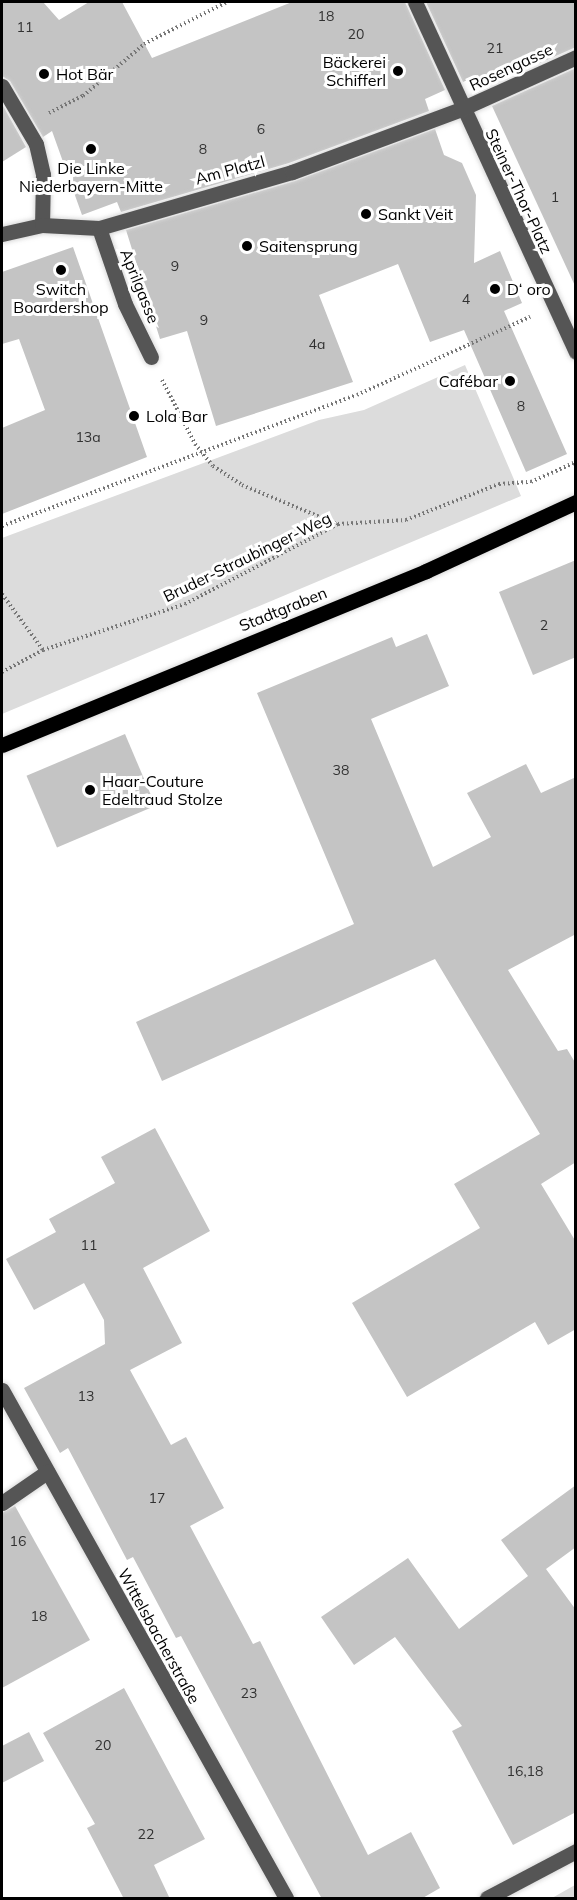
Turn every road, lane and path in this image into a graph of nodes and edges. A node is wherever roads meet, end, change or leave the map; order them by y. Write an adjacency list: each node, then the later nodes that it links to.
1 (227, 2): 6 (path)
2 (415, 2): 5 (street, Steiner-Thor-Platz)
3 (576, 57): 5 (street, Rosengasse)
4 (2, 86): 6 (street)
5 (461, 109): 8 (street, Am Platzl); 10 (street, Steiner-Thor-Platz)
6 (25, 125): 7 (street)
7 (42, 225): 8 (street, Am Platzl); 9 (street, Am Platzl)
8 (99, 228): 12 (street, Aprilgasse)
9 (2, 234)
10 (553, 308): 11 (street, Steiner-Thor-Platz); 14 (path)
11 (576, 352)
12 (151, 357)
13 (160, 375): 14 (path)
14 (200, 451): 17 (path); 18 (path)
15 (576, 462): 17 (path, Bruder-Straubinger-Weg)
16 (576, 502): 22 (main road, Stadtgraben)
17 (338, 524): 20 (path, Bruder-Straubinger-Weg)
18 (2, 526)
19 (2, 594): 20 (path)
20 (44, 650): 21 (path, Bruder-Straubinger-Weg)
21 (2, 672)
22 (2, 745)
23 (2, 1389): 24 (street, Wittelsbacherstraße)
24 (47, 1472): 25 (street); 27 (street, Wittelsbacherstraße)
25 (2, 1503)
26 (576, 1851): 28 (street)
27 (286, 1899)
28 (487, 1899)

